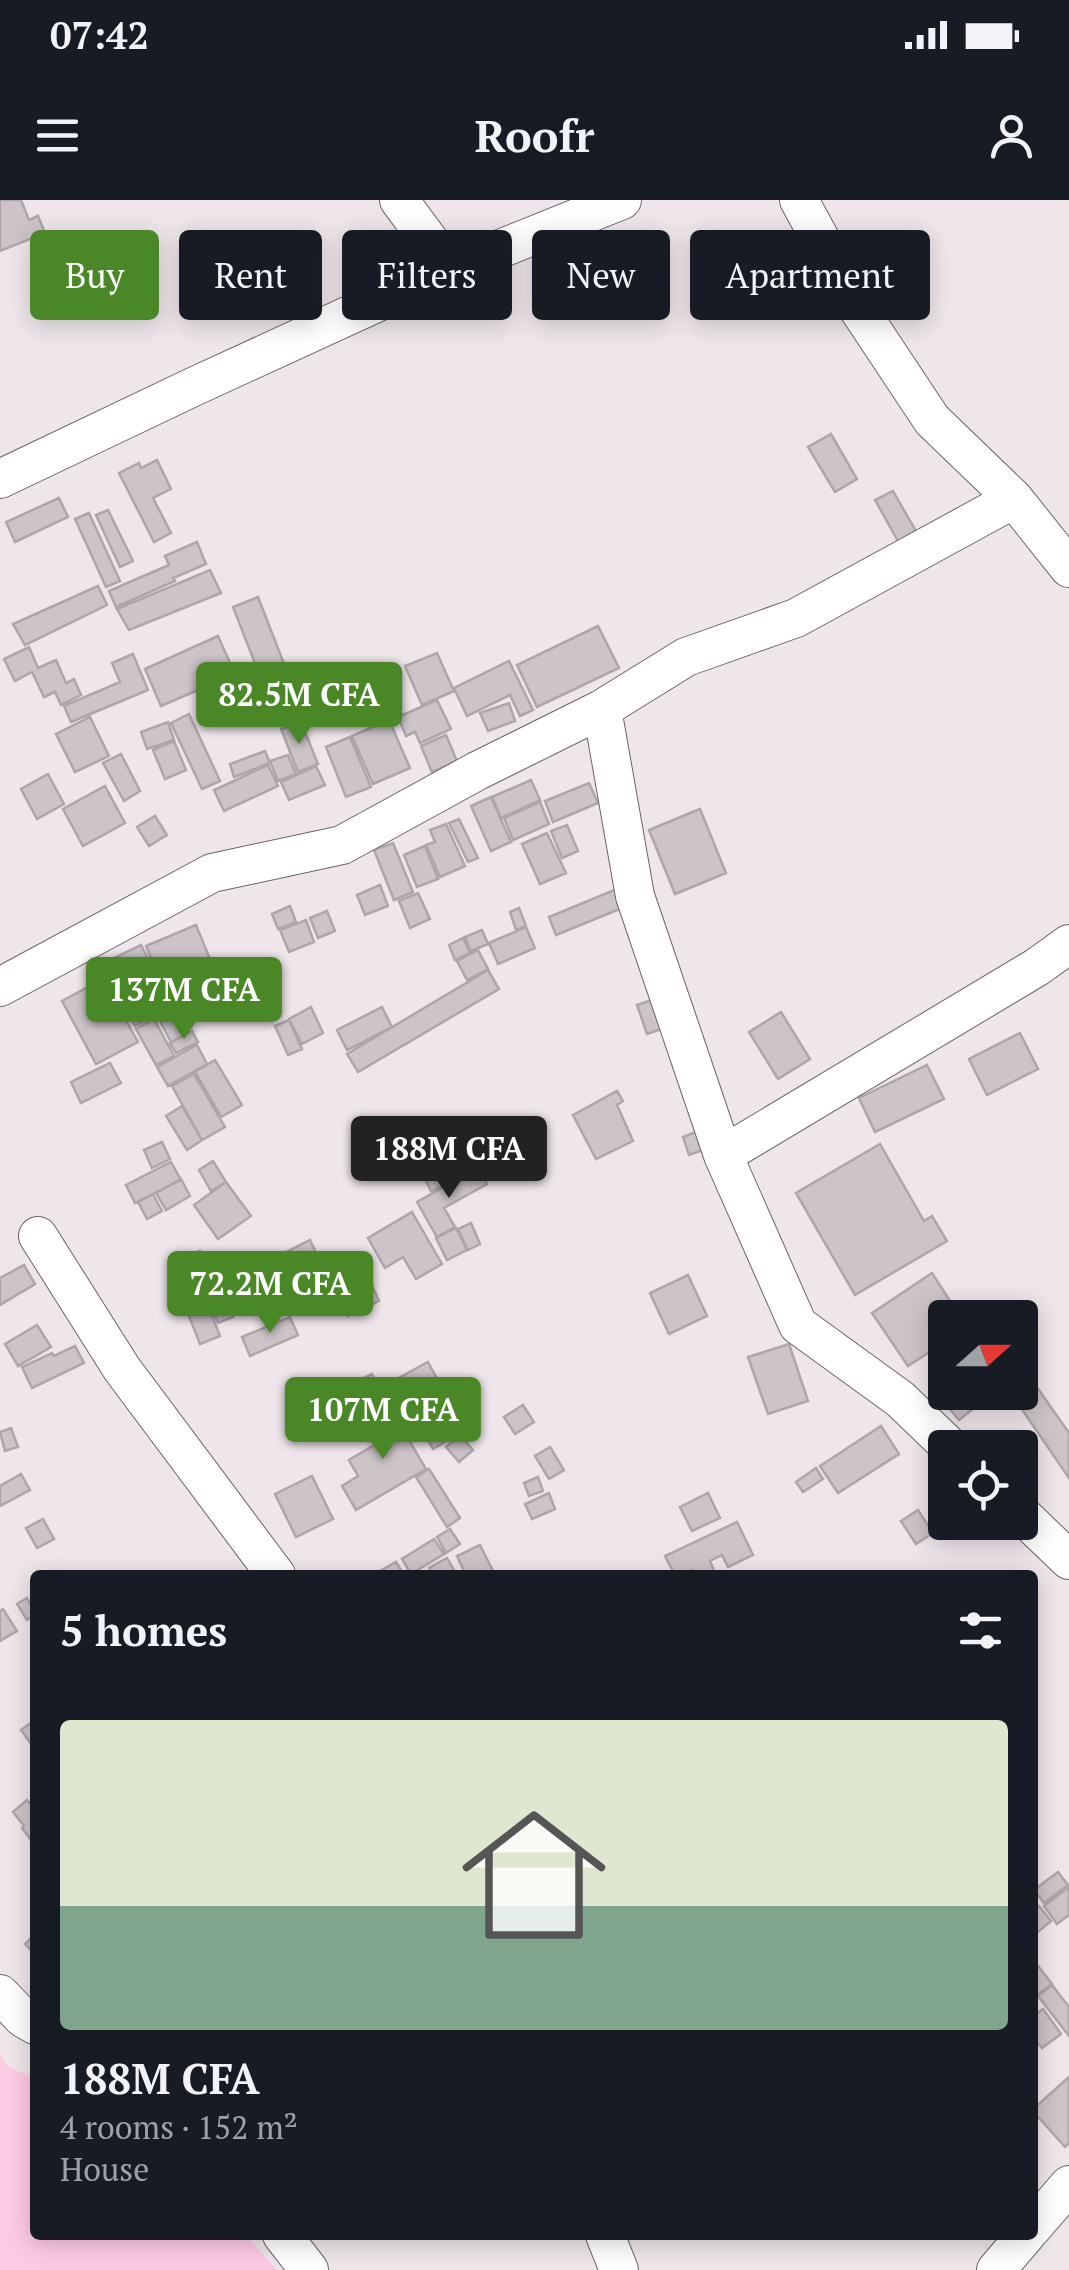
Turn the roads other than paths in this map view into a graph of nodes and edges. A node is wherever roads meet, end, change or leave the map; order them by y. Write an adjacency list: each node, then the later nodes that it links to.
1 (399, 200): 4 (street)
2 (622, 200): 5 (street)
3 (799, 200): 8 (street)
4 (421, 230)
5 (512, 244)
6 (342, 319): 7 (street)
7 (0, 479)
8 (1014, 498): 9 (street); 10 (street)
9 (1069, 568)
10 (602, 709): 12 (street); 13 (street)
11 (1069, 944): 13 (street)
12 (0, 986)
13 (722, 1156): 15 (street)
14 (38, 1236): 18 (street)
15 (932, 1430)
16 (1038, 1531): 17 (street)
17 (1069, 1560)
18 (272, 1570)
19 (0, 1994): 20 (street)
20 (30, 2022)
21 (1069, 2185): 22 (street)
22 (1038, 2221)
23 (286, 2240): 26 (street)
24 (607, 2240): 27 (street)
25 (1022, 2240): 28 (street)
26 (310, 2270)
27 (619, 2270)
28 (996, 2270)

